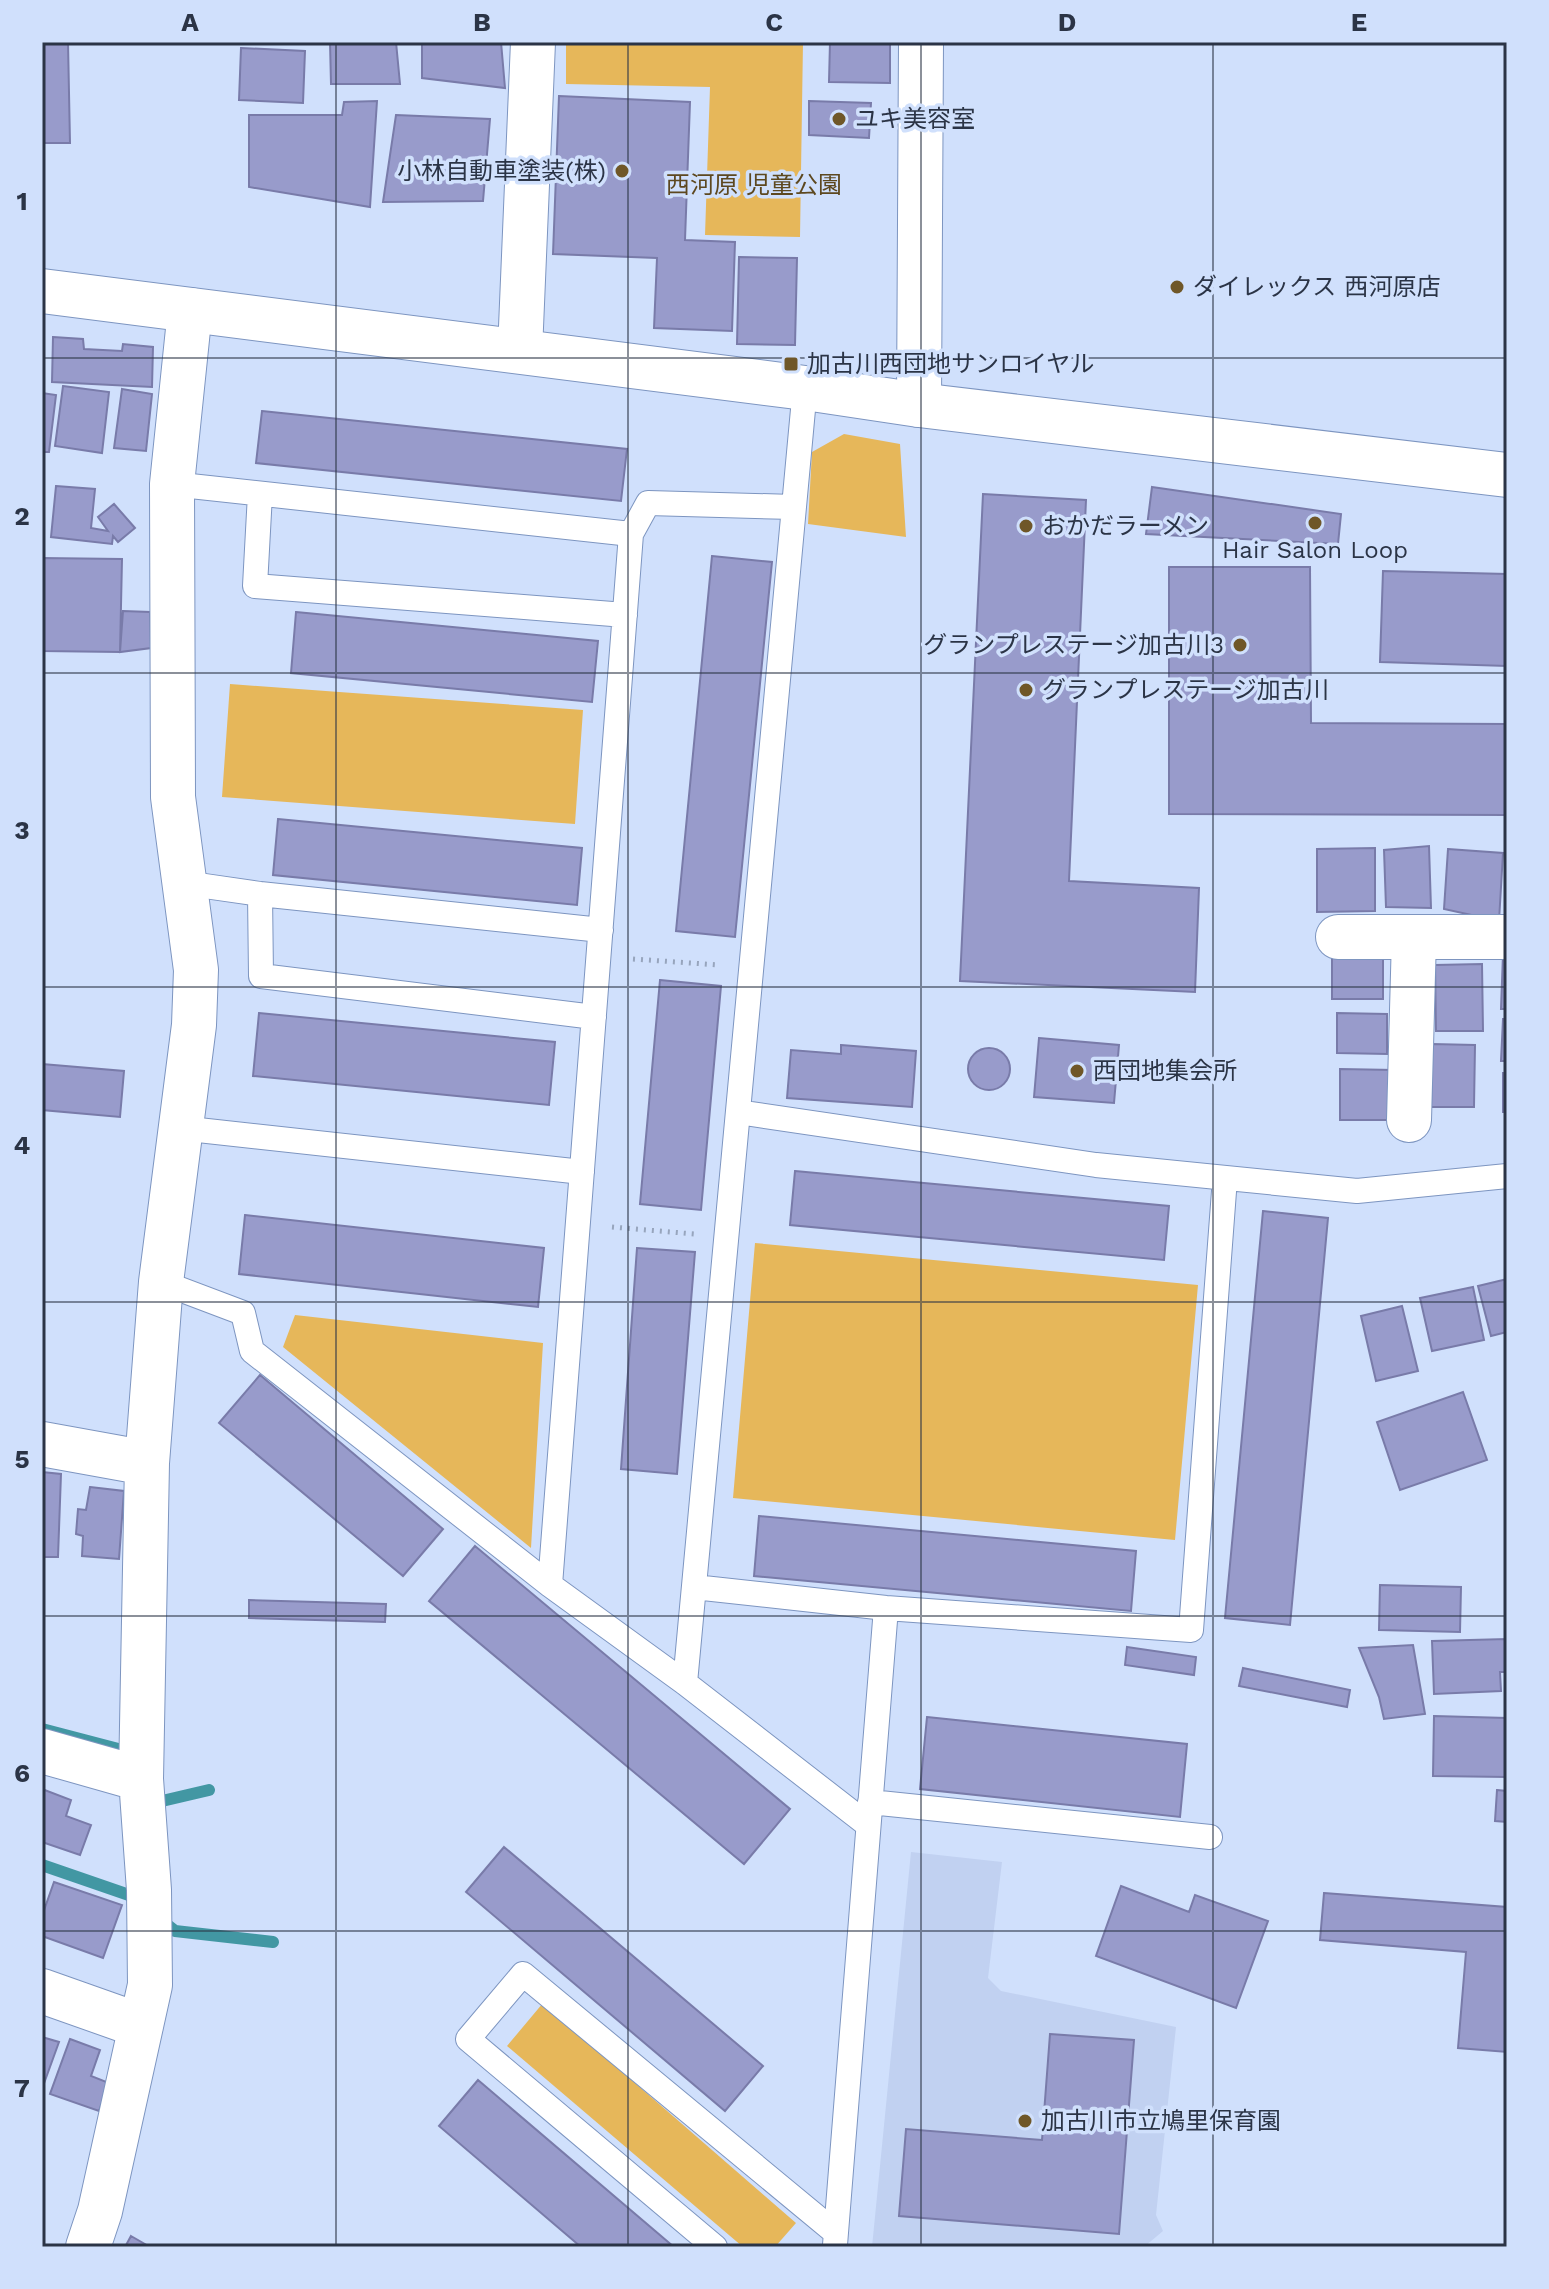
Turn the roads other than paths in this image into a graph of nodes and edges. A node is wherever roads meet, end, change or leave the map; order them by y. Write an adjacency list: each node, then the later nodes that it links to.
1 (533, 42): 5 (street)
2 (921, 42): 7 (street)
3 (42, 291): 4 (street)
4 (190, 310): 5 (street); 9 (street)
5 (520, 351): 6 (street)
6 (805, 388): 7 (street); 11 (lane)
7 (919, 405): 8 (street)
8 (1507, 475)
9 (172, 484): 10 (lane); 14 (street)
10 (260, 494): 12 (lane); 13 (lane)
11 (794, 507): 12 (lane); 21 (lane)
12 (631, 534): 13 (lane)
13 (625, 615): 16 (lane)
14 (184, 883): 15 (lane); 23 (street)
15 (260, 894): 16 (lane); 20 (lane)
16 (601, 930): 20 (lane)
17 (1338, 937): 18 (street)
18 (1414, 937): 19 (street); 22 (street)
19 (1507, 937)
20 (594, 1017): 24 (lane)
21 (738, 1112): 26 (lane); 31 (lane)
22 (1409, 1120)
23 (180, 1128): 24 (lane); 27 (street)
24 (582, 1172): 30 (lane)
25 (1507, 1176): 26 (lane)
26 (1225, 1178): 32 (lane)
27 (161, 1282): 29 (street); 30 (lane)
28 (42, 1444): 29 (street)
29 (147, 1463): 35 (street)
30 (550, 1585): 33 (lane)
31 (694, 1587): 32 (lane); 33 (lane)
32 (886, 1608): 36 (lane)
33 (685, 1683): 36 (lane)
34 (42, 1751): 35 (street)
35 (141, 1779): 39 (street)
36 (869, 1814): 37 (lane); 40 (lane)
37 (1210, 1837)
38 (42, 1991): 39 (street)
39 (141, 2026): 41 (street)
40 (835, 2240): 42 (lane)
41 (88, 2247)
42 (715, 2247)

